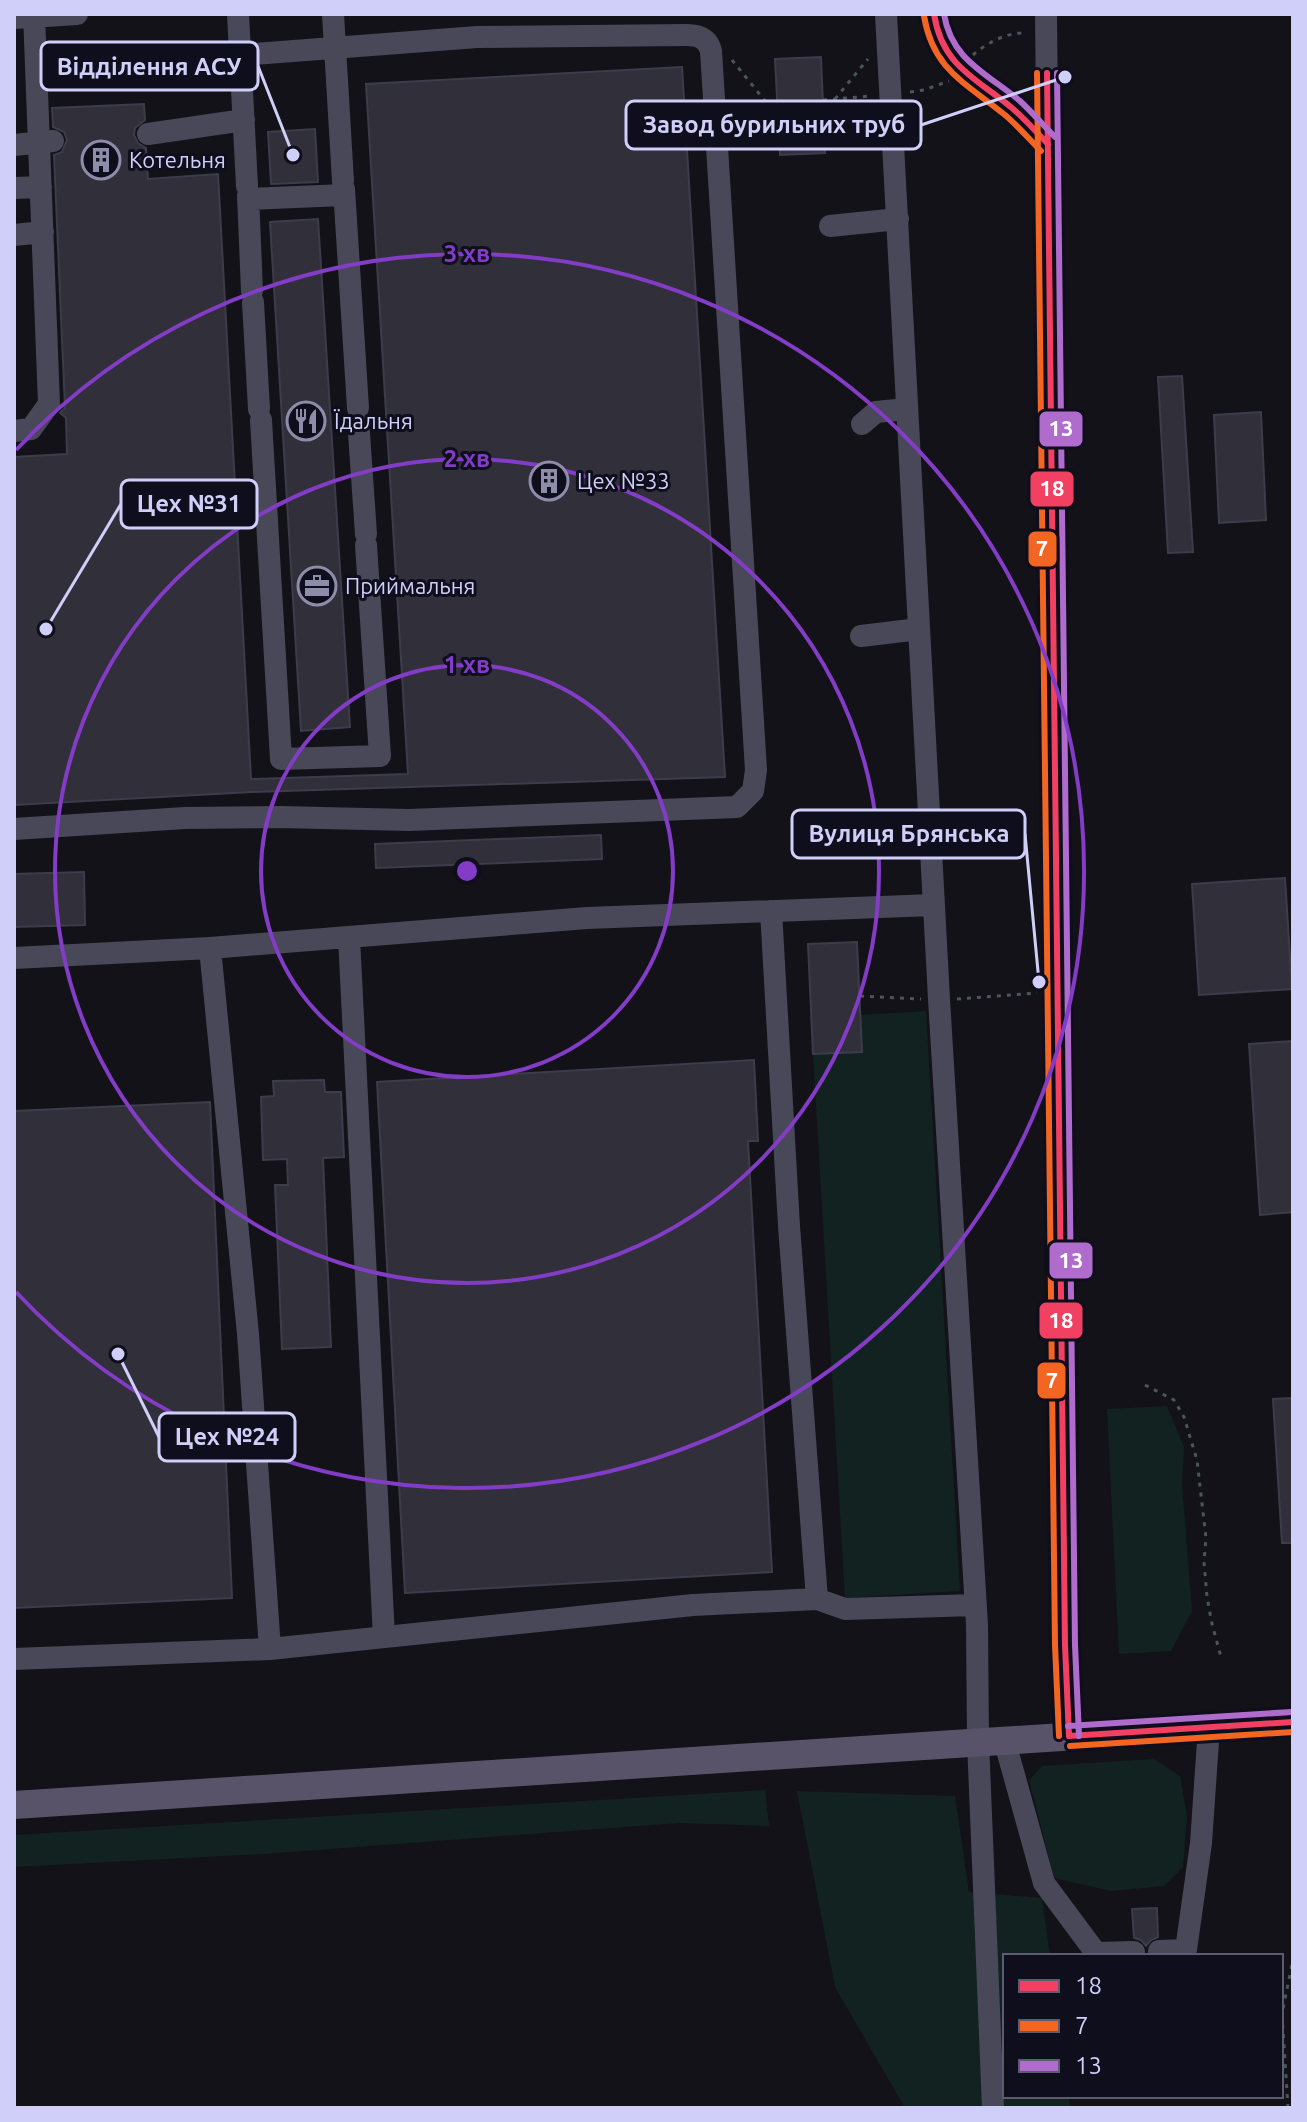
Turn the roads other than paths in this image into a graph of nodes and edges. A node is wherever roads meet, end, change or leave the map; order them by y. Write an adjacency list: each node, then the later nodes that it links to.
1 (77, 14): 6 (street)
2 (238, 14): 9 (street)
3 (333, 14): 8 (street)
4 (934, 14): 13 (street)
5 (1046, 14): 13 (street)
6 (27, 16): 12 (street)
7 (887, 25): 19 (street)
8 (335, 48): 9 (street); 17 (street); 28 (street)
9 (240, 55): 10 (street)
10 (244, 120): 11 (street); 18 (street)
11 (148, 134)
12 (46, 142): 14 (street); 15 (street)
13 (1048, 144): 41 (street)
14 (14, 145)
15 (41, 187): 16 (street); 21 (street)
16 (14, 188)
17 (343, 188): 18 (street); 18 (street)
18 (248, 194)
19 (898, 219): 20 (street); 23 (street)
20 (830, 226)
21 (43, 232): 22 (street); 25 (street)
22 (14, 235)
23 (907, 409): 24 (street); 26 (street)
24 (862, 424)
25 (14, 431)
26 (919, 629): 27 (street); 29 (street)
27 (861, 636)
28 (14, 829)
29 (933, 905): 30 (street); 35 (street)
30 (771, 911): 31 (street); 34 (street)
31 (349, 937): 32 (street); 36 (street)
32 (210, 948): 33 (street); 37 (street)
33 (14, 958)
34 (817, 1599): 35 (street); 36 (street)
35 (975, 1605): 42 (street)
36 (384, 1637): 37 (street)
37 (270, 1649): 38 (street)
38 (14, 1659)
39 (1293, 1722): 40 (main road)
40 (1209, 1727): 41 (main road); 44 (street)
41 (1069, 1736): 42 (main road)
42 (991, 1740): 43 (main road); 45 (street); 46 (street)
43 (14, 1805)
44 (1159, 1951)
45 (1134, 1952)
46 (993, 2108)

